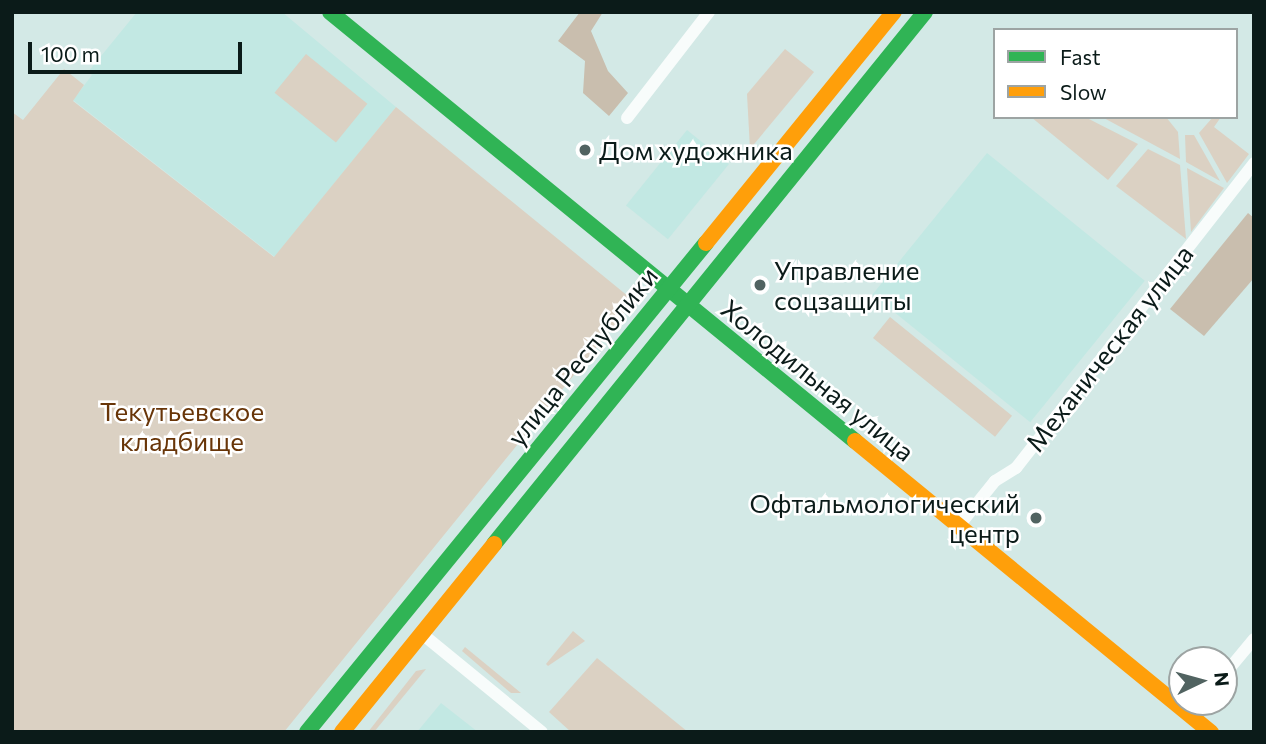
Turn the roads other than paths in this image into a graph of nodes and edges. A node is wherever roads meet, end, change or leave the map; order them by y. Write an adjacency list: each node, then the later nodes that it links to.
1 (330, 12): 7 (main road)
2 (709, 12): 5 (street)
3 (894, 12): 7 (main road, улица Республики)
4 (925, 12): 8 (main road, улица Республики)
5 (627, 118)
6 (1254, 163): 9 (street, Механическая улица)
7 (668, 289): 8 (main road, Холодильная улица); 15 (main road, улица Республики)
8 (687, 305): 9 (main road, Холодильная улица); 10 (main road, улица Республики)
9 (958, 527): 13 (main road, Холодильная улица)
10 (422, 634): 16 (main road, улица Республики); 17 (street)
11 (1254, 639): 12 (street)
12 (1238, 659)
13 (1168, 697)
14 (1191, 716): 18 (main road, Холодильная улица)
15 (307, 732)
16 (342, 732)
17 (542, 732)
18 (1211, 732)

